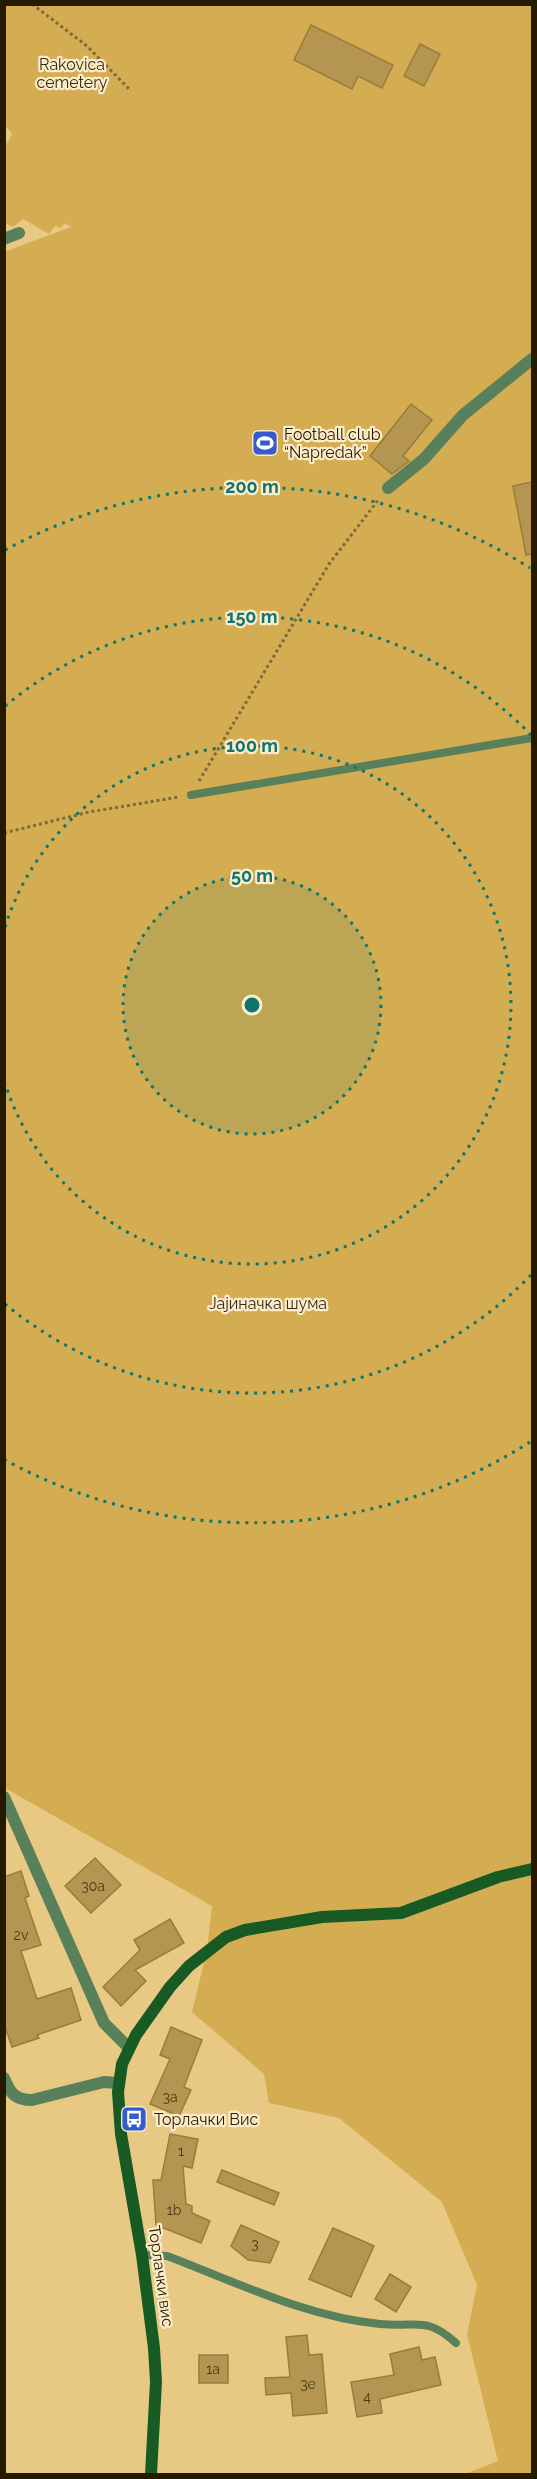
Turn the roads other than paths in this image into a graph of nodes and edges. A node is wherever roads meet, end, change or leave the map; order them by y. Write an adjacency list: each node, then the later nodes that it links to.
1 (19, 232): 2 (street)
2 (4, 239)
3 (532, 359): 4 (street)
4 (388, 488)
5 (532, 738): 6 (lane)
6 (191, 795)
7 (4, 1797): 9 (street)
8 (532, 1869): 9 (street, Торлачки вис)
9 (129, 2048): 11 (street, Торлачки вис)
10 (4, 2078): 11 (street)
11 (118, 2083): 12 (street, Торлачки вис)
12 (142, 2255): 13 (lane); 14 (street, Торлачки вис)
13 (456, 2343)
14 (151, 2475)

